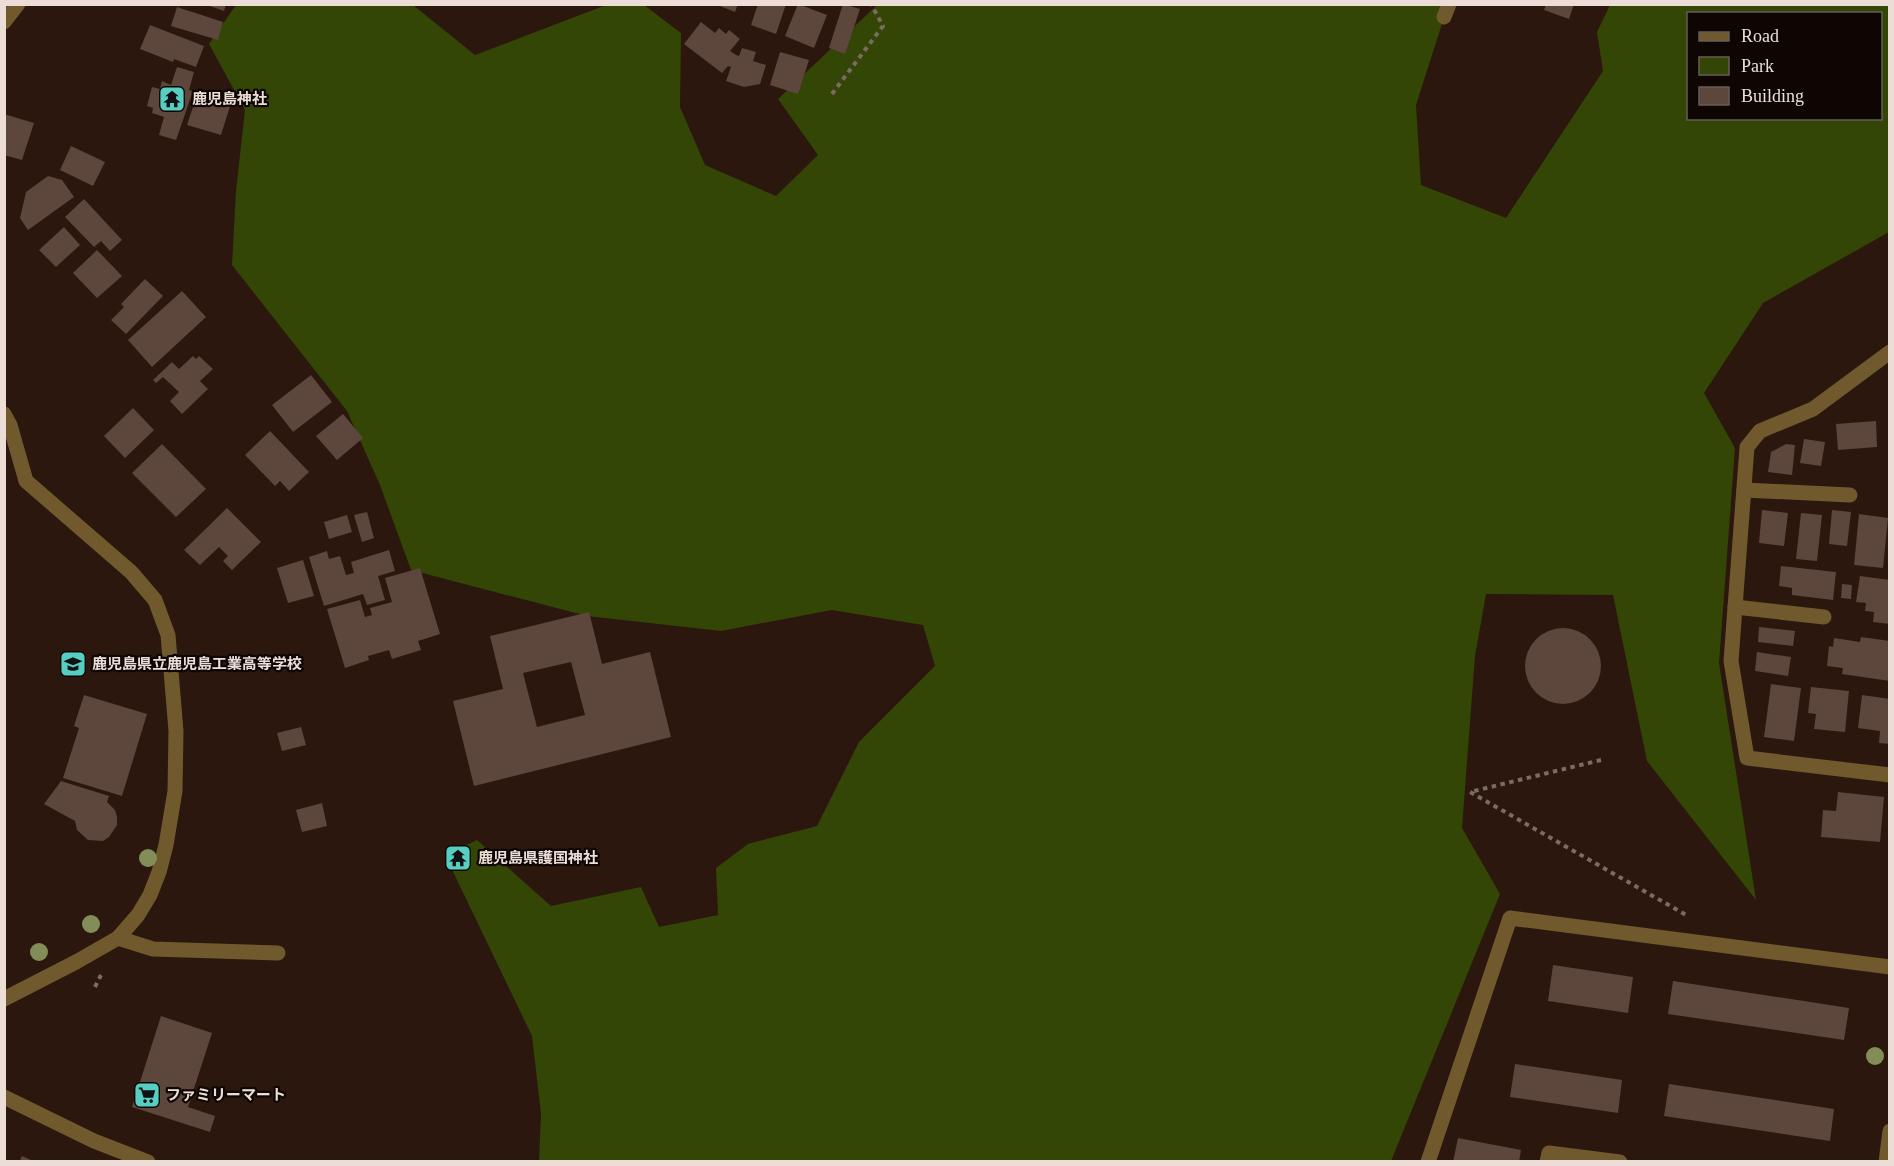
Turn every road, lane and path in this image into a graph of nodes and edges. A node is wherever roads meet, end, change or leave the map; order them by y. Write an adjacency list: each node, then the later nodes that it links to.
1 (18, 4): 3 (street)
2 (871, 4): 4 (path)
3 (4, 22)
4 (832, 94)
5 (1890, 352): 7 (street)
6 (4, 414): 14 (street)
7 (1744, 490): 8 (street); 9 (street)
8 (1851, 495)
9 (1735, 607): 10 (street); 12 (street)
10 (1824, 617)
11 (1601, 760): 13 (path)
12 (1890, 774)
13 (1694, 920)
14 (118, 938): 15 (street); 17 (street)
15 (278, 953)
16 (1890, 967): 21 (street)
17 (4, 999)
18 (4, 1097): 20 (street)
19 (1890, 1131): 24 (street)
20 (148, 1161)
21 (1428, 1161)
22 (1547, 1161): 23 (street)
23 (1620, 1161)
24 (1886, 1161)

